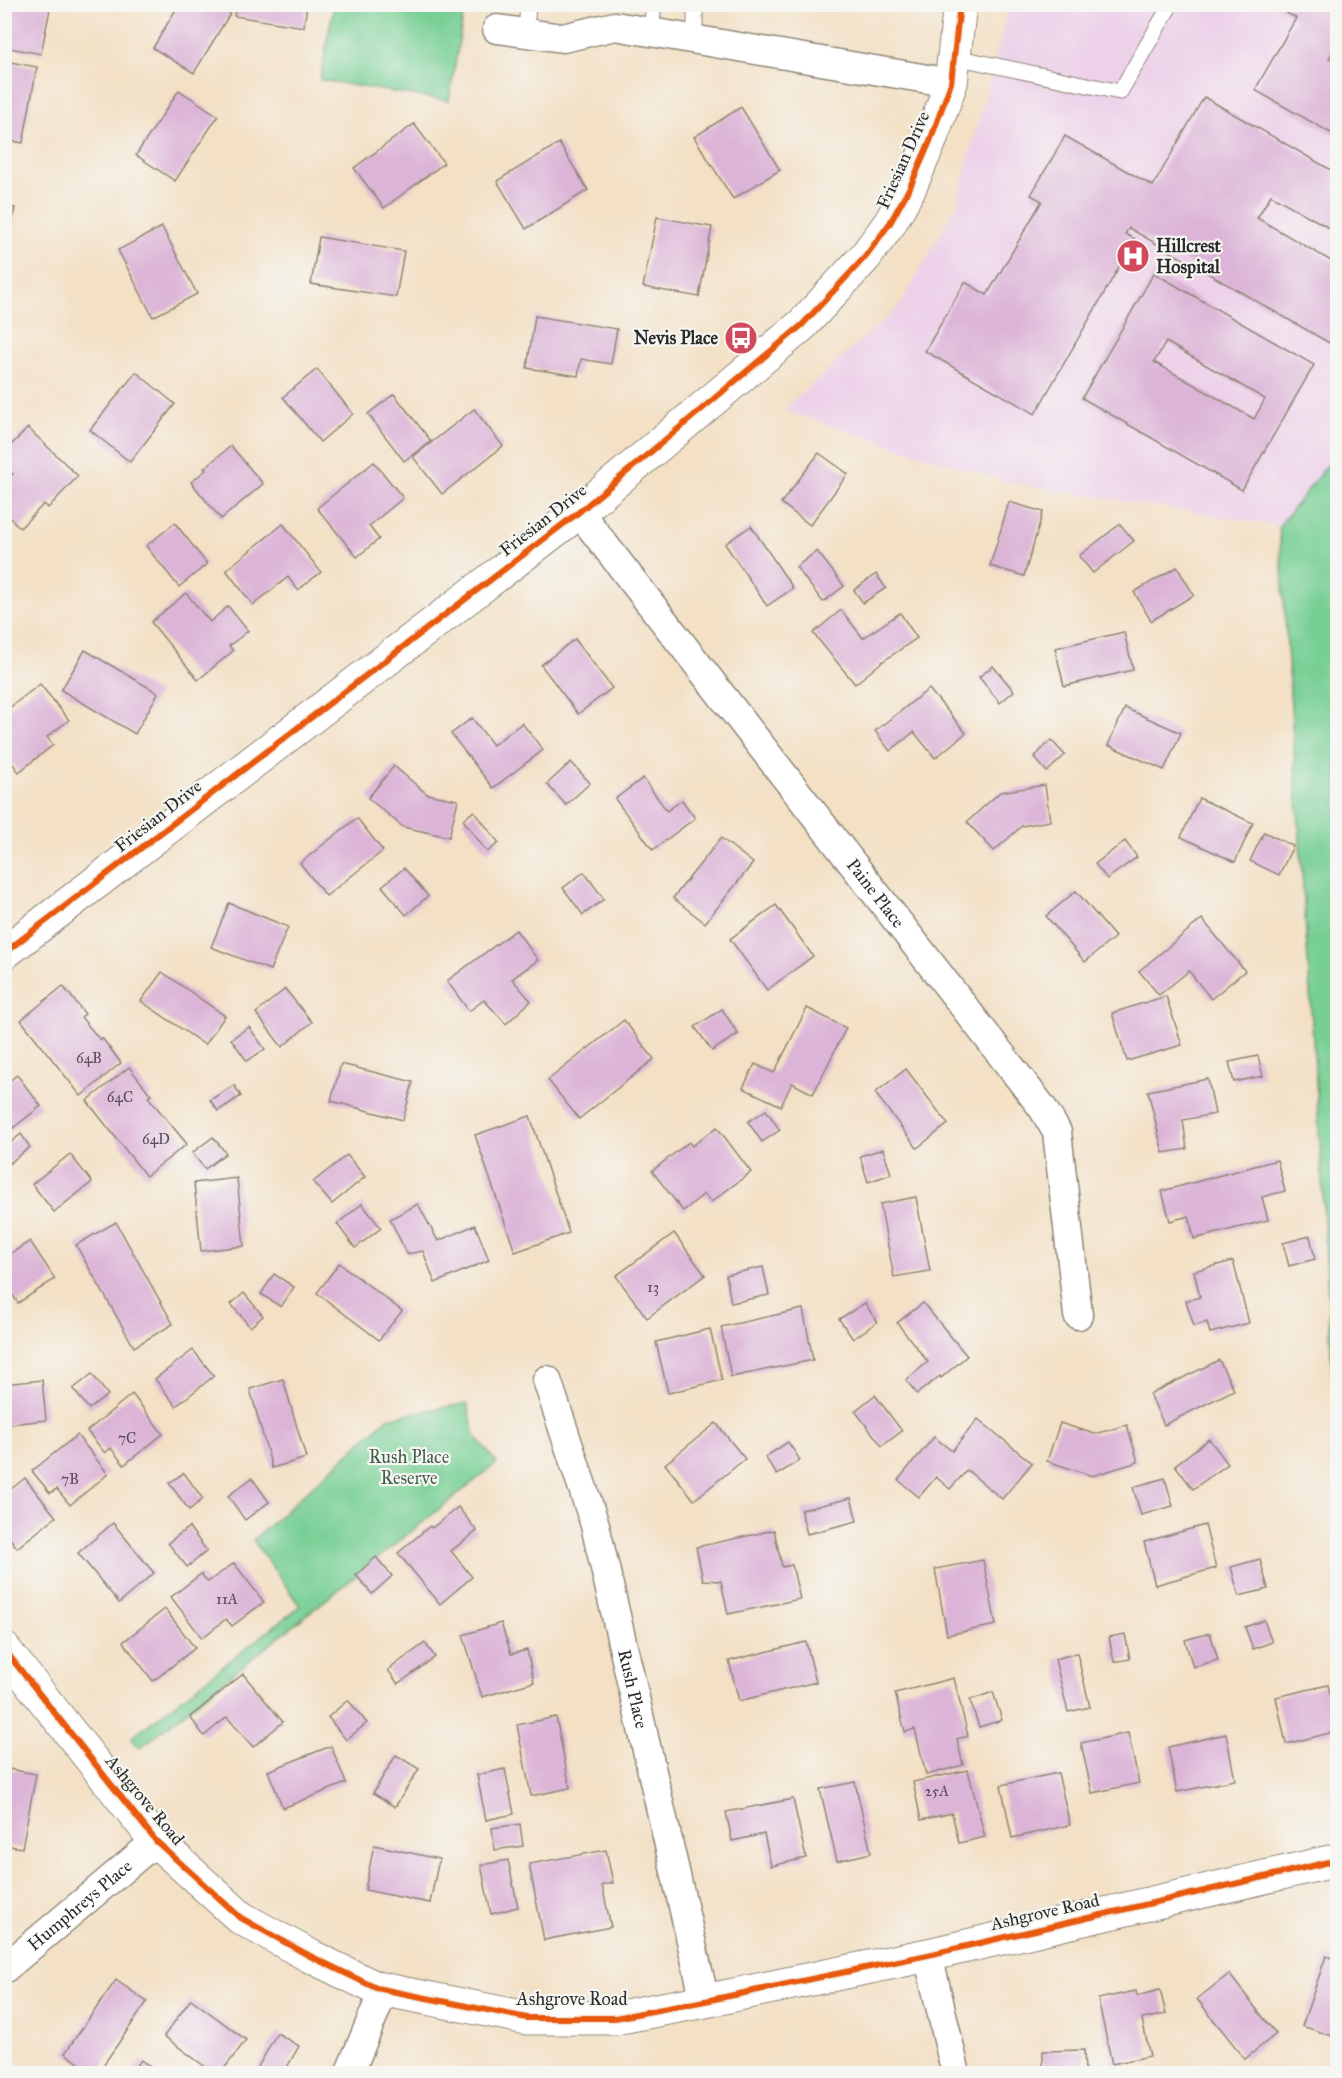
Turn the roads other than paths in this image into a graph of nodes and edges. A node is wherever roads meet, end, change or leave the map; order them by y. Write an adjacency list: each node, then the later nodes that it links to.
1 (528, 4): 7 (lane)
2 (695, 4): 8 (lane)
3 (960, 4): 9 (street, Friesian Drive)
4 (1171, 4): 9 (lane)
5 (653, 18): 7 (street); 8 (street)
6 (497, 28): 7 (street)
7 (526, 33)
8 (695, 39): 9 (street)
9 (953, 70): 10 (street, Friesian Drive)
10 (579, 512): 11 (street, Friesian Drive); 12 (street, Paine Place)
11 (4, 953)
12 (1078, 1315)
13 (547, 1380): 20 (street, Rush Place)
14 (4, 1648): 15 (street, Ashgrove Road)
15 (156, 1841): 18 (street, Humphreys Place); 19 (street, Ashgrove Road)
16 (1338, 1860): 17 (street, Ashgrove Road)
17 (928, 1955): 20 (street, Ashgrove Road); 22 (street)
18 (4, 1970)
19 (384, 1990): 20 (street, Ashgrove Road); 21 (street)
20 (705, 2001)
21 (349, 2073)
22 (957, 2073)

